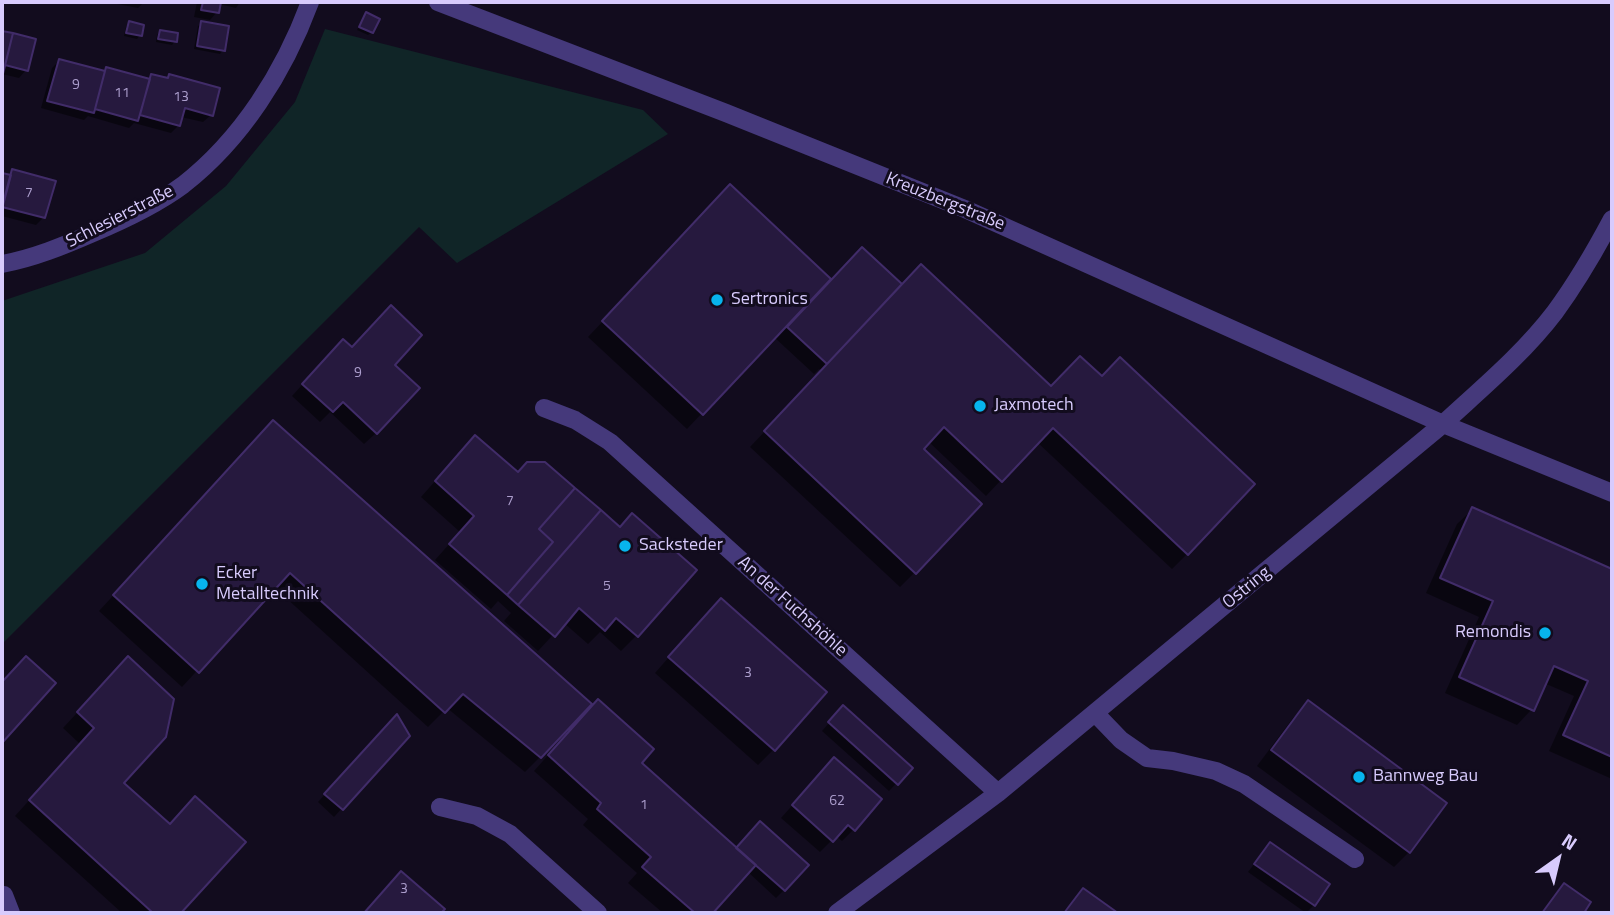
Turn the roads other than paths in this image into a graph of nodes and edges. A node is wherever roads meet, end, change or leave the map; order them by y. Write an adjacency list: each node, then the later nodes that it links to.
1 (310, 2): 4 (street, Schlesierstraße)
2 (438, 2): 6 (street, Kreuzbergstraße)
3 (1612, 219): 6 (street, Ostring)
4 (2, 264)
5 (544, 408): 9 (street, An der Fuchshöhle)
6 (1443, 424): 7 (street, Kreuzbergstraße); 8 (street, Ostring)
7 (1612, 494)
8 (1096, 713): 9 (street, Ostring); 11 (street)
9 (998, 793): 15 (street, Ostring)
10 (440, 807): 14 (street)
11 (1355, 859)
12 (4, 895): 13 (street)
13 (11, 913)
14 (598, 913)
15 (838, 913)

